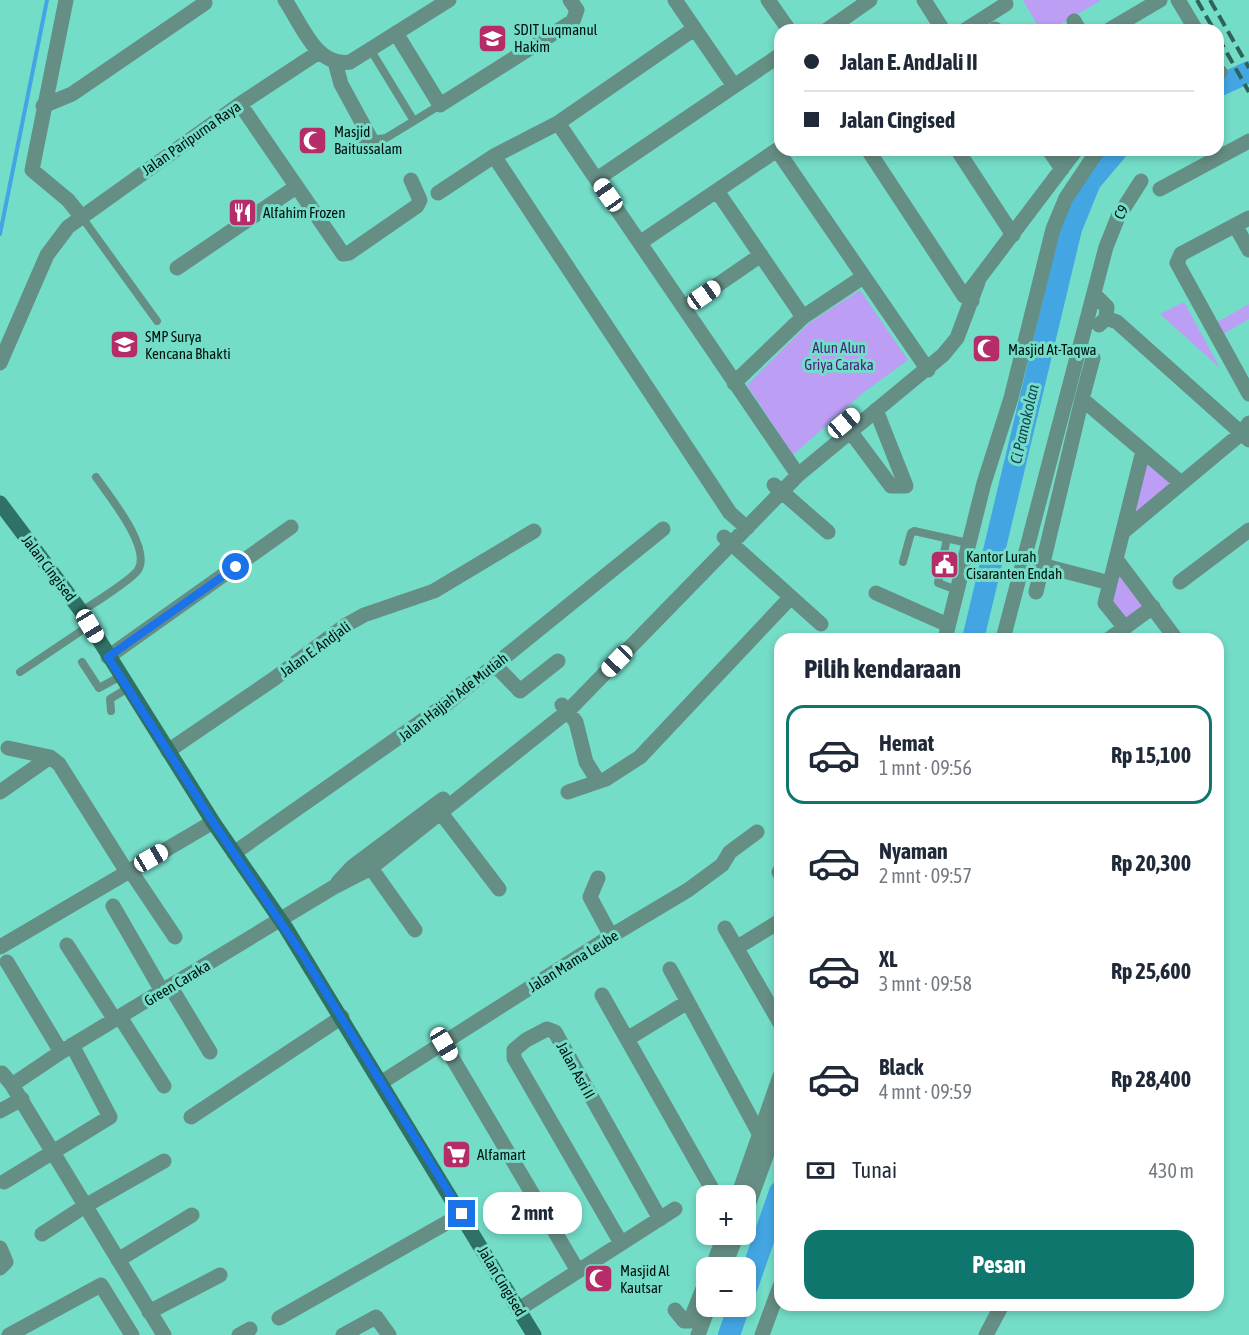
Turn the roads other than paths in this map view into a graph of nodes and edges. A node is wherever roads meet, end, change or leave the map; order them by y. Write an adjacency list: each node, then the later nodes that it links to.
1 (66, 0): 28 (street)
2 (449, 0): 20 (street)
3 (570, 0): 27 (street)
4 (675, 0): 19 (street)
5 (768, 0): 13 (street)
6 (870, 0): 14 (street)
7 (924, 0): 15 (street)
8 (1161, 0): 17 (street)
9 (1178, 0): 18 (street)
10 (288, 1): 22 (street)
11 (206, 3): 28 (street)
12 (1006, 4): 16 (street)
13 (785, 24)
14 (836, 24)
15 (940, 24)
16 (994, 24)
17 (1119, 24)
18 (1192, 24)
19 (694, 29): 25 (street); 30 (street)
20 (396, 33): 21 (street); 27 (street)
21 (370, 49): 24 (street); 29 (lane)
22 (319, 52): 24 (street); 26 (street, Jalan Paripurna Raya)
23 (774, 59): 25 (street)
24 (335, 62): 32 (street)
25 (734, 86): 44 (street)
26 (240, 104): 47 (street); 51 (street, Jalan Paripurna Raya)
27 (440, 105): 29 (lane)
28 (44, 106): 51 (street)
29 (414, 121): 32 (lane)
30 (558, 123): 35 (street); 44 (street)
31 (1249, 141): 34 (street)
32 (365, 142)
33 (774, 152): 49 (street)
34 (1224, 155)
35 (494, 156): 50 (street); 81 (street)
36 (781, 156): 58 (street)
37 (872, 156): 60 (street)
38 (961, 156): 53 (street)
39 (1053, 156): 43 (street)
40 (1071, 156): 43 (street)
41 (1094, 156): 90 (street)
42 (1222, 156): 48 (street)
43 (1062, 169): 53 (street)
44 (597, 179): 54 (street)
45 (411, 180): 47 (street)
46 (1141, 181): 59 (street, C9)
47 (296, 188): 57 (street)
48 (1161, 189)
49 (717, 191): 54 (street); 56 (street)
50 (438, 193)
51 (81, 216): 64 (lane); 67 (street, Jalan Paripurna Raya)
52 (1242, 221): 55 (street); 70 (street)
53 (1013, 235): 60 (street)
54 (641, 242): 61 (street)
55 (1249, 250)
56 (761, 255): 61 (street); 62 (street)
57 (177, 268)
58 (863, 277): 62 (street); 68 (street)
59 (1095, 295): 63 (street); 65 (street, C9)
60 (968, 299): 68 (street)
61 (684, 308): 69 (street)
62 (803, 317): 69 (street)
63 (1112, 320): 65 (street); 74 (street)
64 (157, 321)
65 (1087, 327): 106 (street, C9)
66 (1093, 358): 71 (street)
67 (0, 363)
68 (925, 366): 72 (street); 76 (street)
69 (734, 383): 76 (street)
70 (1249, 394)
71 (1082, 399): 75 (street); 93 (street)
72 (876, 410): 73 (street); 73 (street)
73 (850, 431): 76 (street)
74 (1247, 432): 78 (street)
75 (1143, 451): 78 (street); 87 (street)
76 (795, 472): 79 (street)
77 (96, 477): 101 (lane)
78 (1181, 483): 87 (street)
79 (778, 488): 81 (street); 86 (street)
80 (0, 503): 101 (main road, Jalan Cingised)
81 (743, 525): 89 (street)
82 (291, 527): 109 (street)
83 (663, 529): 112 (street, Jalan Hajjah Ade Mutiah)
84 (1249, 530): 94 (street)
85 (534, 531): 118 (street, Jalan E. Andjali)
86 (828, 532)
87 (1123, 532): 91 (street)
88 (947, 538): 90 (lane); 92 (lane); 96 (lane)
89 (728, 540): 99 (street); 115 (street)
90 (969, 543): 96 (street)
91 (1116, 559): 95 (street); 100 (street)
92 (903, 562)
93 (1041, 565): 95 (street); 97 (street)
94 (1180, 582)
95 (1110, 583): 104 (street)
96 (957, 590): 105 (street)
97 (1036, 592)
98 (876, 593): 105 (street)
99 (790, 598): 102 (street); 120 (street)
100 (1152, 607): 104 (street); 108 (street)
101 (81, 611): 103 (main road, Jalan Cingised)
102 (821, 624)
103 (90, 626): 109 (main road, Jalan Cingised); 113 (lane)
104 (1125, 628): 107 (street)
105 (947, 632)
106 (1005, 633)
107 (1118, 633)
108 (1172, 633)
109 (108, 657): 114 (main road, Jalan Cingised)
110 (82, 662): 114 (lane)
111 (558, 662): 112 (street)
112 (495, 665): 127 (street, Jalan Hajjah Ade Mutiah)
113 (20, 672)
114 (124, 682): 116 (lane); 118 (main road, Jalan Cingised)
115 (564, 708): 120 (street); 121 (street)
116 (111, 711)
117 (8, 748): 119 (street)
118 (168, 752): 125 (main road, Jalan Cingised)
119 (50, 757): 122 (street); 129 (street)
120 (598, 782): 123 (street)
121 (466, 787): 124 (street); 128 (street)
122 (0, 792)
123 (568, 792)
124 (441, 813): 128 (street); 131 (street)
125 (213, 822): 127 (main road, Jalan Cingised); 129 (street)
126 (758, 832): 137 (street, Jalan Mama Leube)
127 (234, 853): 133 (main road, Jalan Cingised)
128 (364, 865): 133 (street, Green Caraka); 136 (street)
129 (129, 871): 138 (street); 140 (street)
130 (598, 878): 137 (street)
131 (499, 889)
132 (113, 906): 144 (street)
133 (280, 920): 144 (street, Green Caraka); 148 (main road, Jalan Cingised)
134 (774, 925): 141 (street)
135 (726, 928): 141 (street)
136 (415, 930)
137 (611, 936): 151 (street, Jalan Mama Leube)
138 (175, 937)
139 (68, 945): 149 (street)
140 (0, 947)
141 (738, 947): 147 (street)
142 (7, 962): 152 (street)
143 (670, 969): 146 (street)
144 (166, 988): 149 (street, Green Caraka); 153 (street)
145 (602, 996): 150 (street)
146 (686, 1003): 150 (street); 162 (street)
147 (774, 1012)
148 (342, 1017): 155 (main road, Jalan Cingised); 160 (street)
149 (118, 1018): 152 (street, Green Caraka); 156 (street)
150 (627, 1040): 166 (street)
151 (444, 1044): 155 (street, Jalan Mama Leube); 179 (street)
152 (67, 1048): 154 (street, Green Caraka); 163 (street)
153 (210, 1052)
154 (3, 1076): 158 (street)
155 (382, 1083): 171 (main road, Jalan Cingised)
156 (164, 1086)
157 (774, 1094): 162 (street)
158 (22, 1099): 159 (street); 163 (street)
159 (0, 1111)
160 (190, 1117)
161 (774, 1134): 168 (street)
162 (760, 1135): 167 (street)
163 (53, 1153): 165 (street); 169 (street)
164 (165, 1161): 169 (street)
165 (4, 1182)
166 (710, 1185)
167 (742, 1185)
168 (756, 1185)
169 (85, 1206): 174 (street); 177 (street)
170 (675, 1209): 173 (street)
171 (462, 1214): 182 (main road, Jalan Cingised); 188 (street)
172 (192, 1215): 177 (street)
173 (660, 1219): 175 (street); 175 (street, Jalan Asri II)
174 (42, 1234)
175 (621, 1244): 179 (street)
176 (0, 1248): 178 (street)
177 (118, 1260): 186 (street)
178 (0, 1268)
179 (578, 1271): 182 (street)
180 (220, 1275): 186 (street)
181 (774, 1302): 196 (street)
182 (524, 1306): 194 (main road, Jalan Cingised)
183 (696, 1306): 184 (street)
184 (675, 1310)
185 (999, 1311): 197 (street)
186 (149, 1312): 191 (street)
187 (705, 1317): 195 (street)
188 (279, 1318)
189 (9, 1335): 190 (street)
190 (132, 1335)
191 (164, 1335)
192 (343, 1335): 193 (street)
193 (389, 1335)
194 (534, 1335)
195 (698, 1335)
196 (762, 1335)
197 (986, 1335)

